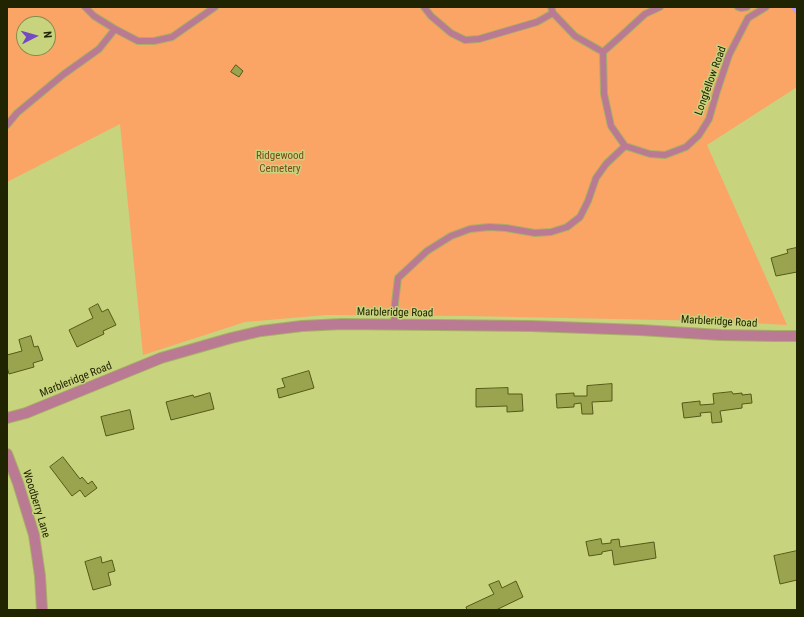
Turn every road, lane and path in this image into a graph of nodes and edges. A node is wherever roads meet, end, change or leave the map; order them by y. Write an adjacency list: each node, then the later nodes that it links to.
1 (85, 7): 9 (lane)
2 (215, 7): 9 (lane)
3 (424, 7): 8 (lane)
4 (660, 7): 10 (lane)
5 (738, 7): 6 (lane)
6 (747, 7)
7 (766, 7): 12 (lane, Longfellow Road)
8 (552, 10): 10 (lane)
9 (115, 29): 11 (lane)
10 (603, 52): 12 (lane)
11 (7, 126)
12 (625, 146): 13 (lane)
13 (394, 325): 14 (street, Marbleridge Road); 15 (street, Marbleridge Road)
14 (797, 336)
15 (7, 418)
16 (7, 454): 17 (street, Woodberry Lane)
17 (42, 610)

